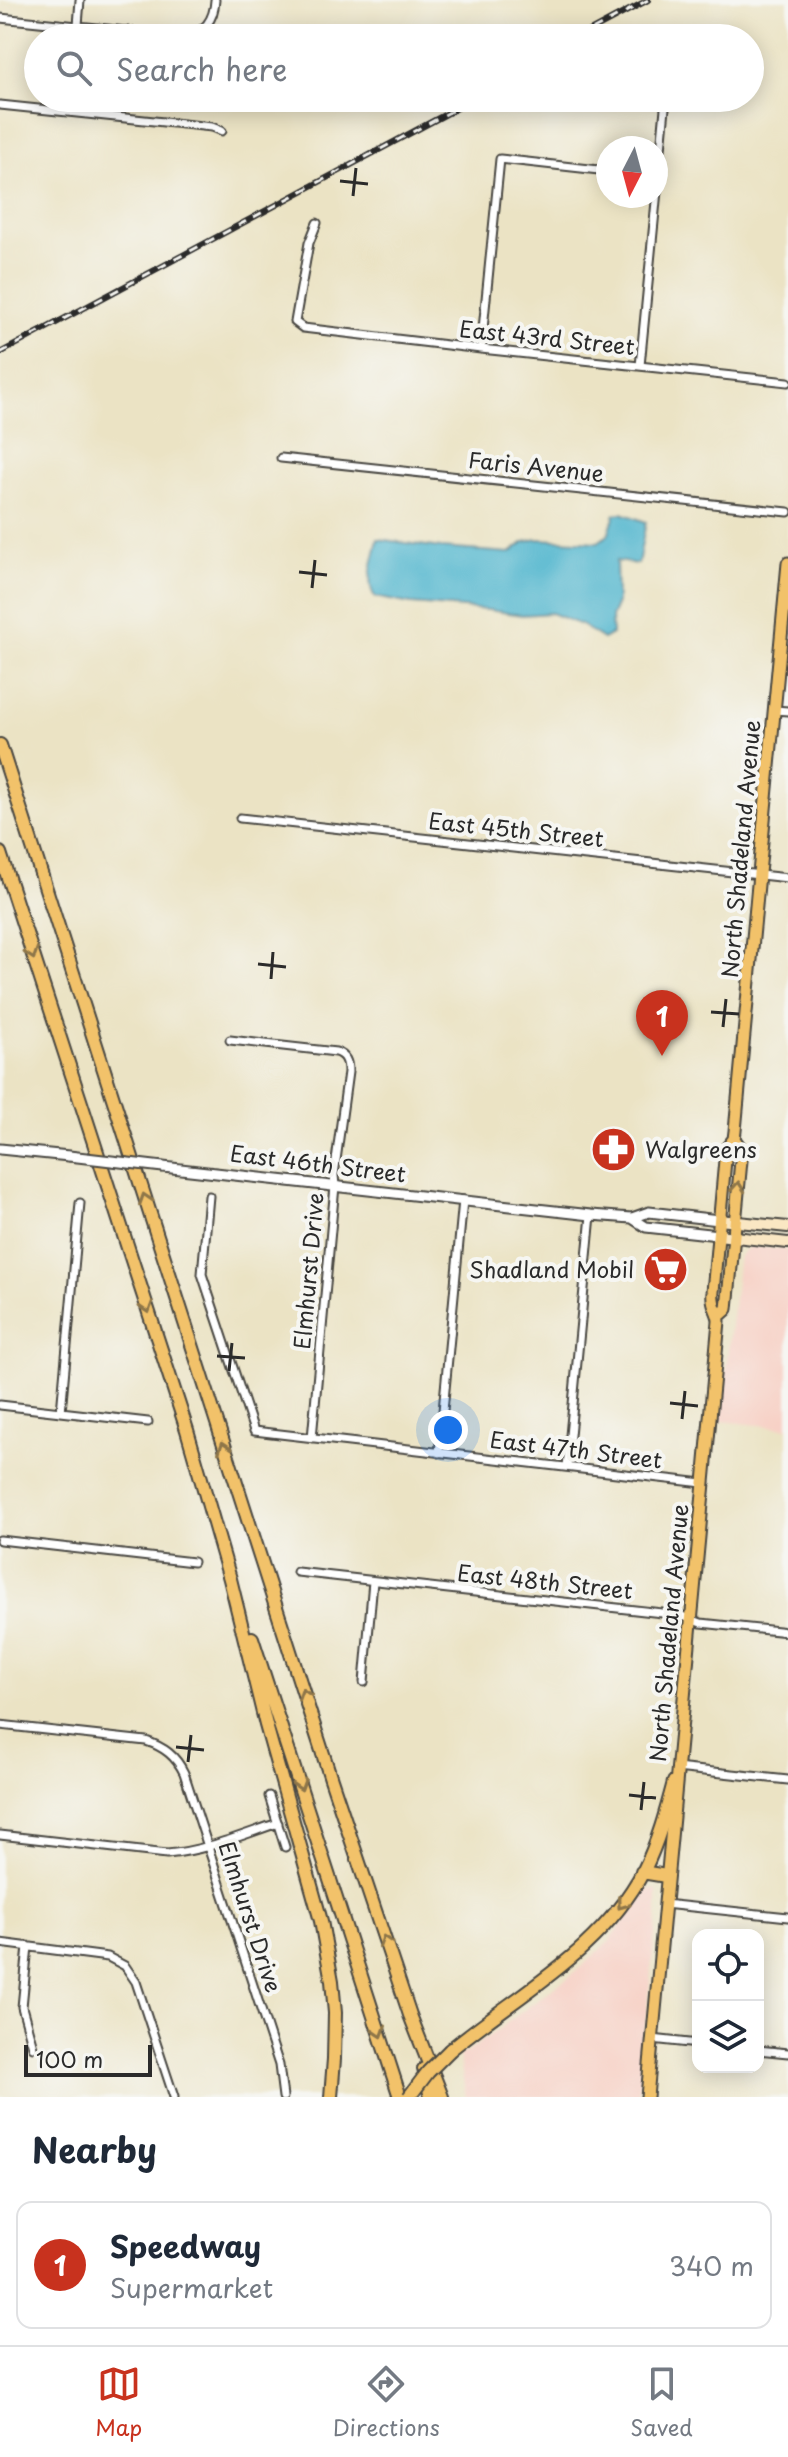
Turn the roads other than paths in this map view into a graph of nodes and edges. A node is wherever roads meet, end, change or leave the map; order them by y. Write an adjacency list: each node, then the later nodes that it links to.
1 (80, 0): 5 (street)
2 (215, 0): 6 (street)
3 (0, 18): 4 (street)
4 (52, 24)
5 (78, 24)
6 (208, 24)
7 (0, 105): 8 (street)
8 (24, 107)
9 (72, 112): 11 (street)
10 (664, 112): 12 (street)
11 (222, 131)
12 (662, 136)
13 (596, 170): 16 (street)
14 (654, 208): 17 (street)
15 (317, 223): 16 (street, East 43rd Street)
16 (481, 349): 17 (street, East 43rd Street)
17 (640, 366): 18 (street, East 43rd Street)
18 (788, 382)
19 (281, 458): 20 (street, Faris Avenue)
20 (788, 512)
21 (788, 563): 22 (main road, North Shadeland Avenue)
22 (774, 710): 23 (street); 27 (main road, North Shadeland Avenue)
23 (788, 711)
24 (0, 745): 75 (highway, one-way to 24)
25 (240, 818): 27 (street, East 45th Street)
26 (0, 853): 55 (highway, one-way to 55)
27 (759, 875): 28 (street, East 45th Street); 30 (main road, North Shadeland Avenue)
28 (788, 878)
29 (230, 1040): 32 (street, Elmhurst Drive)
30 (734, 1139): 38 (main road, North Shadeland Avenue); 39 (main road, North Shadeland Avenue, one-way to 30)
31 (0, 1149): 32 (street, East 46th Street, bridge)
32 (335, 1186): 34 (street, East 46th Street); 48 (street, Elmhurst Drive)
33 (209, 1196): 48 (street, East 47th Street)
34 (463, 1200): 36 (street, East 46th Street); 49 (street)
35 (80, 1203): 46 (street)
36 (591, 1215): 37 (street, East 46th Street); 50 (street)
37 (632, 1218): 38 (street, East 46th Street); 41 (street, East 46th Street)
38 (719, 1220): 39 (main road, East 46th Street); 41 (main road, North Shadeland Avenue)
39 (735, 1222): 40 (main road, East 46th Street); 42 (main road, North Shadeland Avenue)
40 (788, 1227)
41 (718, 1235): 42 (main road, East 46th Street); 44 (main road, North Shadeland Avenue)
42 (734, 1237): 43 (main road, East 46th Street); 44 (main road, North Shadeland Avenue)
43 (788, 1243)
44 (719, 1316): 51 (main road, North Shadeland Avenue)
45 (0, 1405): 46 (street)
46 (61, 1412): 47 (street)
47 (148, 1422)
48 (312, 1438): 49 (street, East 47th Street)
49 (439, 1453): 50 (street, East 47th Street)
50 (567, 1467): 51 (street, East 47th Street)
51 (703, 1483): 57 (main road, North Shadeland Avenue)
52 (0, 1540): 53 (street)
53 (193, 1562)
54 (297, 1572): 56 (street, East 48th Street)
55 (230, 1579): 83 (highway); 84 (highway, one-way to 84)
56 (373, 1581): 57 (street, East 48th Street); 59 (street)
57 (691, 1619): 58 (street, East 48th Street); 61 (main road, North Shadeland Avenue)
58 (788, 1632)
59 (364, 1682)
60 (0, 1725): 67 (street, Elmhurst Drive)
61 (676, 1768): 62 (street); 63 (main road, North Shadeland Avenue)
62 (788, 1780)
63 (674, 1782): 69 (highway); 70 (main road, North Shadeland Avenue)
64 (269, 1796): 65 (street)
65 (278, 1823): 67 (street); 68 (street)
66 (0, 1835): 67 (street)
67 (208, 1846): 82 (street, Elmhurst Drive)
68 (285, 1847)
69 (642, 1872): 70 (highway); 85 (highway, one-way to 85, bridge)
70 (666, 1876): 71 (main road, North Shadeland Avenue)
71 (664, 1904): 72 (street); 76 (main road, North Shadeland Avenue)
72 (788, 1917)
73 (0, 1943): 74 (street)
74 (28, 1946): 78 (street); 81 (street)
75 (410, 2015): 86 (highway); 87 (highway)
76 (652, 2039): 77 (street); 88 (main road, North Shadeland Avenue)
77 (692, 2043)
78 (33, 2047)
79 (764, 2051): 80 (street)
80 (788, 2053)
81 (174, 2097)
82 (283, 2097)
83 (331, 2097)
84 (400, 2097)
85 (409, 2097)
86 (431, 2097)
87 (442, 2097)
88 (647, 2097)

